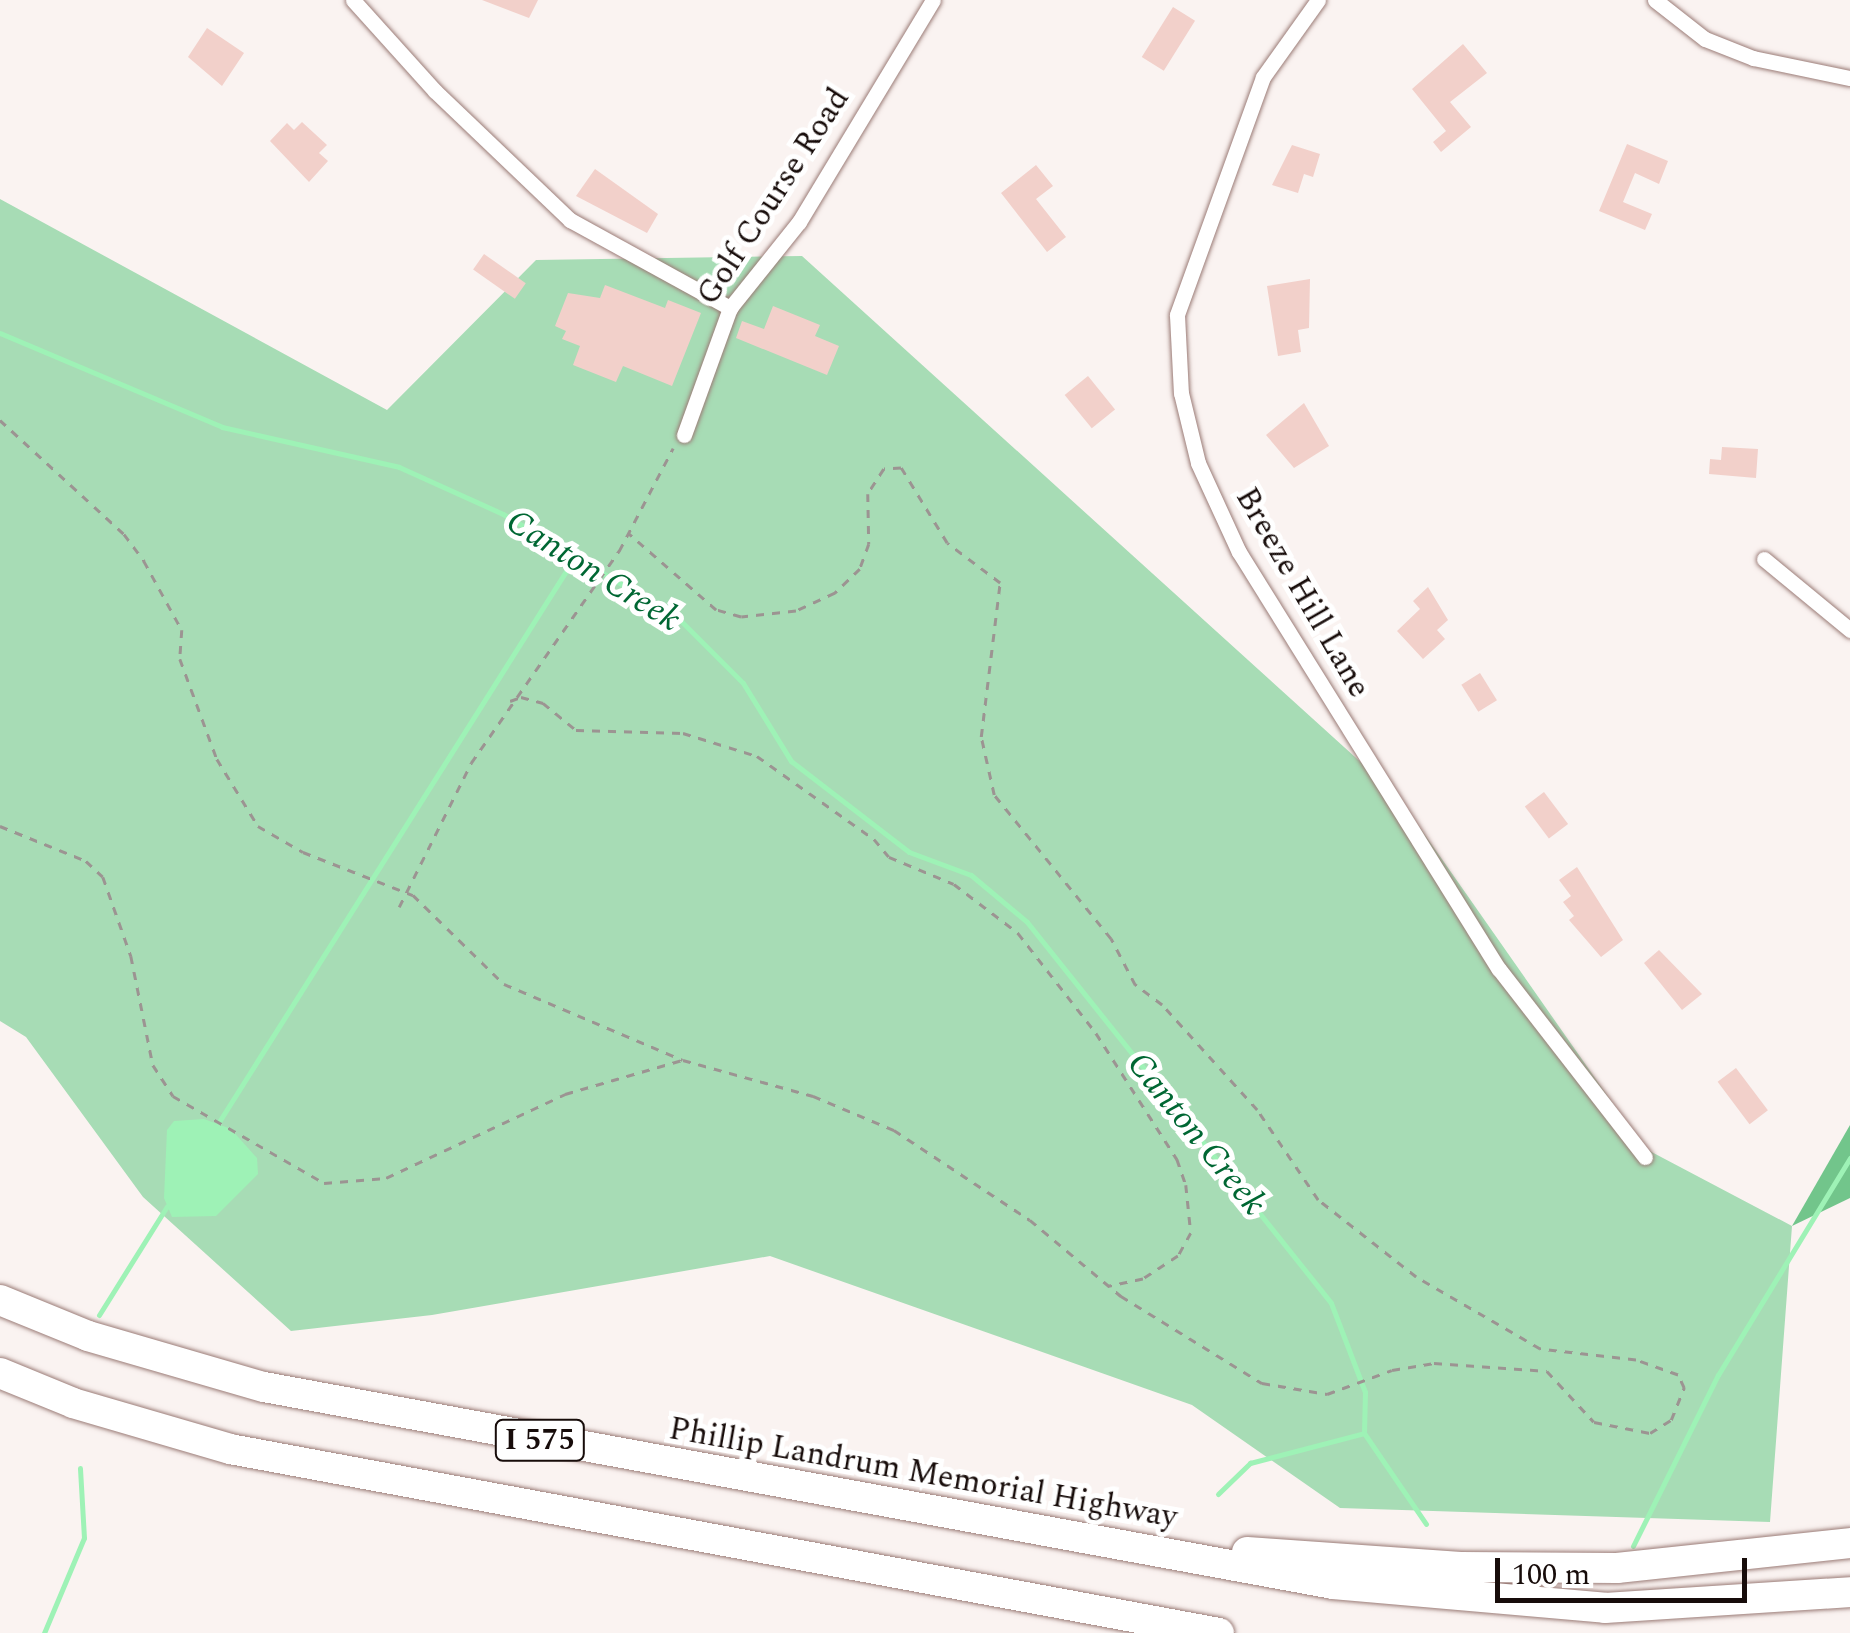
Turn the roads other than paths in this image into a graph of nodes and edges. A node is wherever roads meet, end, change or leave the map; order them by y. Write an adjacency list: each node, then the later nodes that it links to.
1 (352, 0): 6 (street)
2 (933, 0): 6 (street, Golf Course Road)
3 (1318, 0): 10 (street, Breeze Hill Lane)
4 (1655, 0): 5 (street)
5 (1850, 78)
6 (730, 308): 7 (street, Golf Course Road)
7 (684, 435)
8 (1764, 559): 9 (street)
9 (1850, 630)
10 (1645, 1158)
11 (0, 1300): 13 (highway, Phillip Landrum Memorial Highway / I 575)
12 (0, 1373): 16 (highway, I 575)
13 (1090, 1541): 14 (highway); 15 (highway, Phillip Landrum Memorial Highway / I 575)
14 (1850, 1543)
15 (1850, 1592)
16 (1220, 1633)

